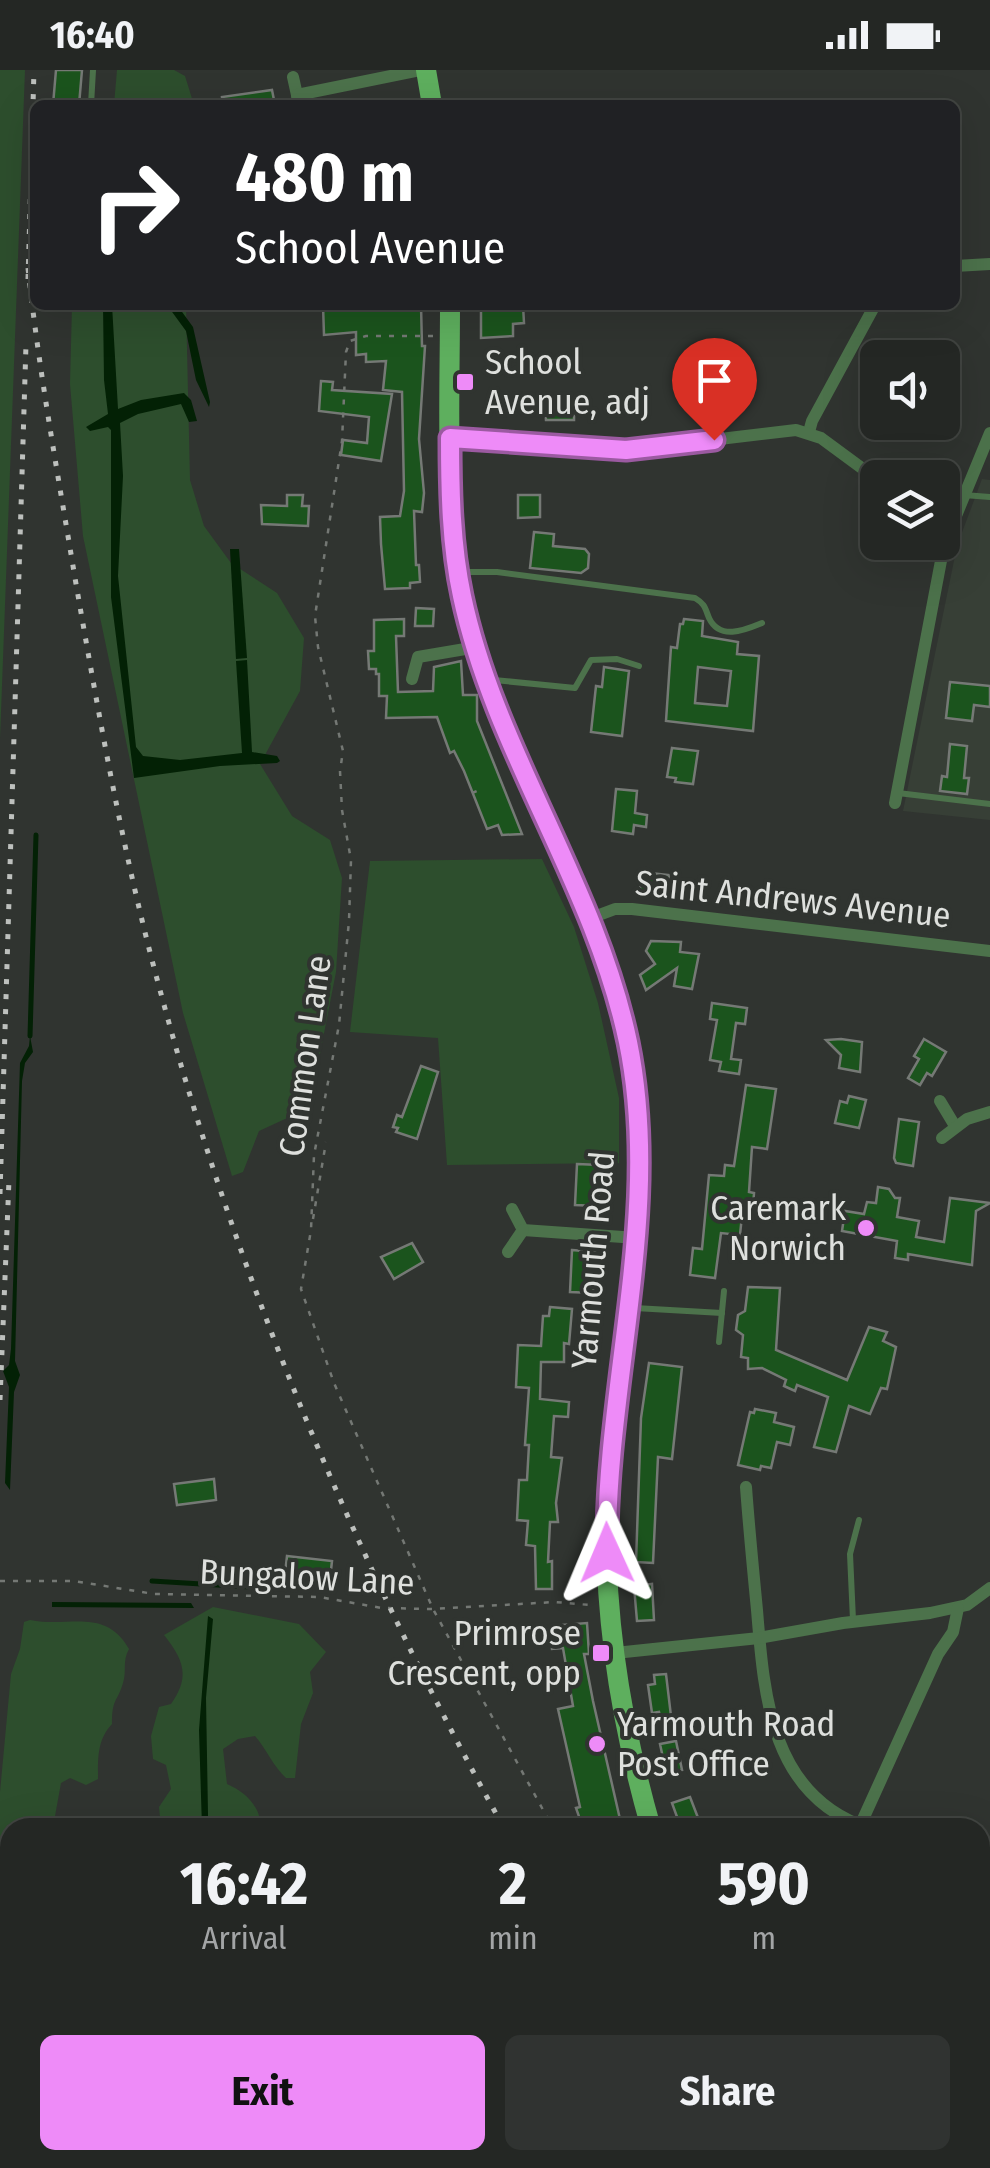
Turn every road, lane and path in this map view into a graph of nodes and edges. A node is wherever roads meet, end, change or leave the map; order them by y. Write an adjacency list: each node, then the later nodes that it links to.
1 (93, 70): 4 (lane)
2 (423, 70): 5 (street); 6 (main road)
3 (293, 77): 5 (street)
4 (90, 100)
5 (298, 100)
6 (431, 100)
7 (990, 264): 8 (street)
8 (960, 266)
9 (450, 310): 11 (main road, Yarmouth Road)
10 (872, 310): 12 (street)
11 (450, 336): 14 (main road, Yarmouth Road); 38 (path, Common Lane)
12 (809, 432): 14 (street); 15 (street)
13 (990, 433): 16 (street)
14 (450, 438): 20 (main road, Yarmouth Road)
15 (860, 467)
16 (963, 494): 17 (lane); 18 (street)
17 (990, 497)
18 (960, 500)
19 (939, 560): 28 (street)
20 (459, 572): 21 (lane); 22 (main road, Yarmouth Road)
21 (762, 623)
22 (478, 647): 24 (street); 25 (main road, Yarmouth Road)
23 (639, 666): 25 (lane)
24 (412, 679)
25 (488, 680): 30 (main road, Yarmouth Road)
26 (484, 788): 27 (path)
27 (472, 793)
28 (896, 798): 29 (lane)
29 (990, 804)
30 (591, 918): 31 (street, Saint Andrews Avenue); 40 (main road, Yarmouth Road)
31 (990, 952)
32 (940, 1101): 34 (street)
33 (990, 1112): 34 (street)
34 (955, 1126): 35 (street)
35 (942, 1138)
36 (326, 1142): 38 (path)
37 (512, 1208): 39 (street)
38 (311, 1230): 52 (path, Common Lane)
39 (522, 1230): 40 (street); 41 (street)
40 (637, 1238): 43 (main road, Yarmouth Road)
41 (508, 1252)
42 (724, 1291): 44 (lane)
43 (628, 1307): 44 (lane); 50 (main road, Yarmouth Road)
44 (722, 1313): 45 (lane)
45 (719, 1342)
46 (746, 1488): 54 (street)
47 (859, 1520): 53 (lane)
48 (0, 1581): 52 (path, Bungalow Lane)
49 (990, 1588): 51 (street)
50 (612, 1607): 52 (path, Bungalow Lane); 55 (main road, Yarmouth Road)
51 (958, 1608): 53 (street); 59 (street)
52 (433, 1609): 56 (path, Common Lane)
53 (854, 1622): 54 (street)
54 (759, 1638): 55 (street); 58 (street)
55 (615, 1654): 57 (main road, Yarmouth Road)
56 (548, 1818)
57 (648, 1818)
58 (847, 1818)
59 (866, 1818)

